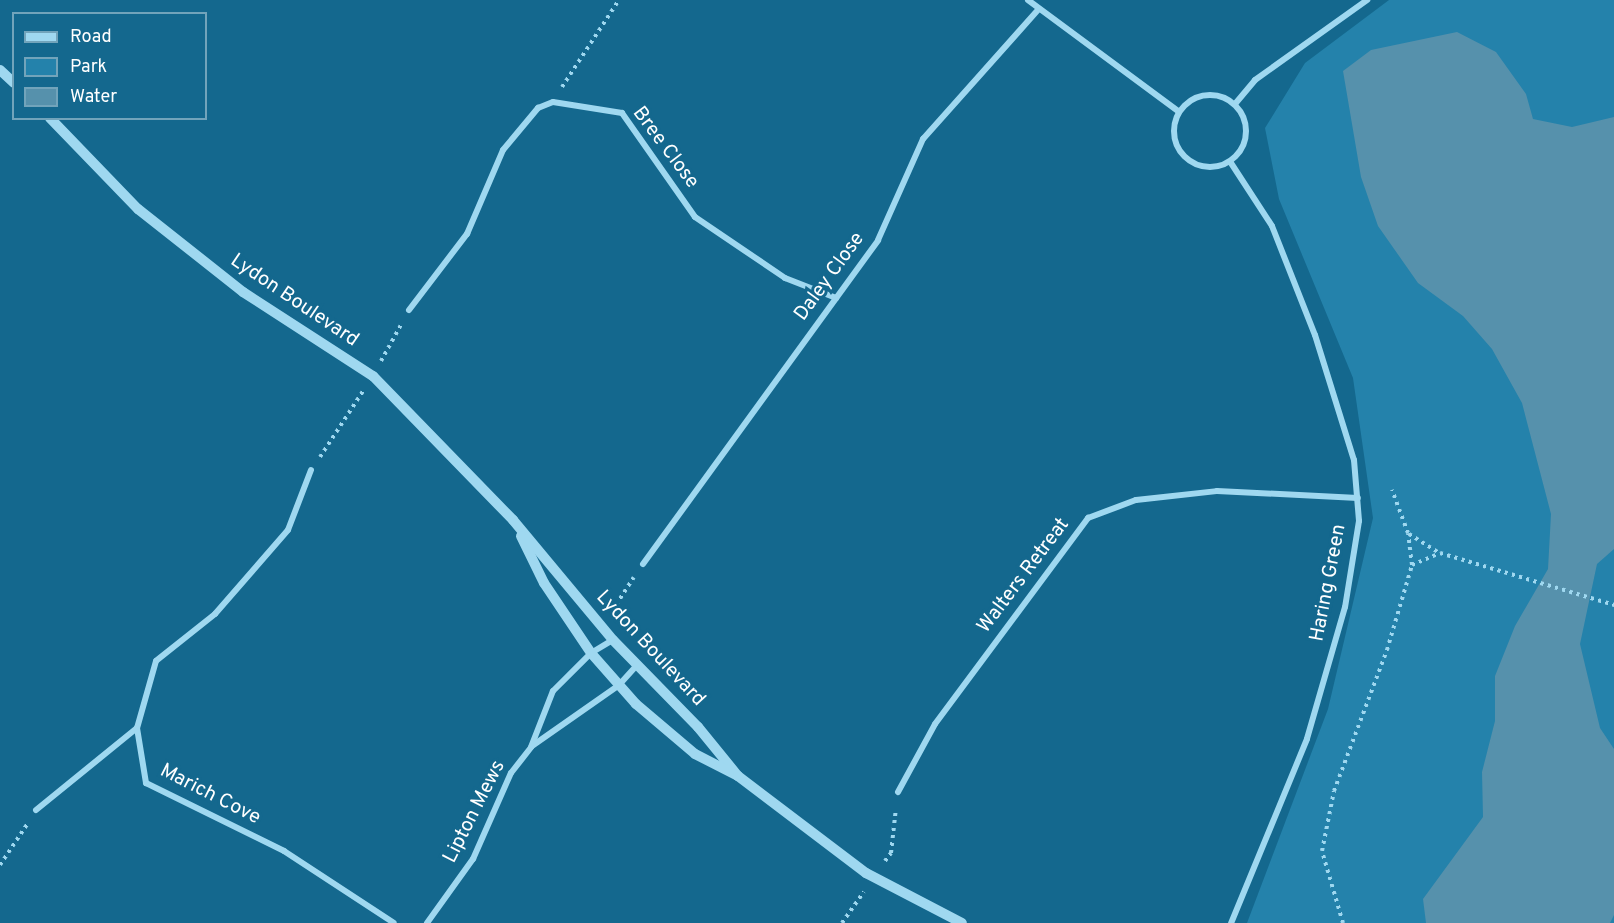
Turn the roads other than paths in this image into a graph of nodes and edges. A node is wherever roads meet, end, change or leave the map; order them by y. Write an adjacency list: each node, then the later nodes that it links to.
1 (1028, 0): 3 (street)
2 (1368, 0): 6 (street)
3 (1038, 10): 7 (street); 10 (street, Daley Close)
4 (0, 70): 5 (street)
5 (12, 81)
6 (1235, 104): 7 (street); 9 (street)
7 (1179, 111): 9 (street)
8 (52, 120): 14 (street, Lydon Boulevard)
9 (1231, 163): 13 (street, Haring Green)
10 (836, 298): 11 (street, Bree Close); 15 (street, Daley Close)
11 (409, 310)
12 (311, 470): 20 (street, Marich Cove)
13 (1358, 498): 23 (street, Walters Retreat); 25 (street, Haring Green)
14 (513, 520): 16 (street, Lydon Boulevard); 17 (street, Lydon Boulevard)
15 (643, 564)
16 (613, 640): 17 (street, Lipton Mews); 18 (street, Lydon Boulevard)
17 (591, 653): 19 (street, Lydon Boulevard); 21 (street, Lipton Mews)
18 (637, 665): 19 (street, Lipton Mews); 22 (street, Lydon Boulevard)
19 (619, 685): 21 (street, Lipton Mews); 22 (street, Lydon Boulevard)
20 (137, 728): 24 (street); 26 (street, Marich Cove)
21 (531, 747): 27 (street, Lipton Mews)
22 (738, 776): 28 (street, Lydon Boulevard)
23 (898, 792)
24 (36, 810)
25 (1239, 912): 29 (street, Haring Green); 30 (street, Haring Green)
26 (394, 923)
27 (427, 923)
28 (962, 923)
29 (1231, 923)
30 (1239, 923)

